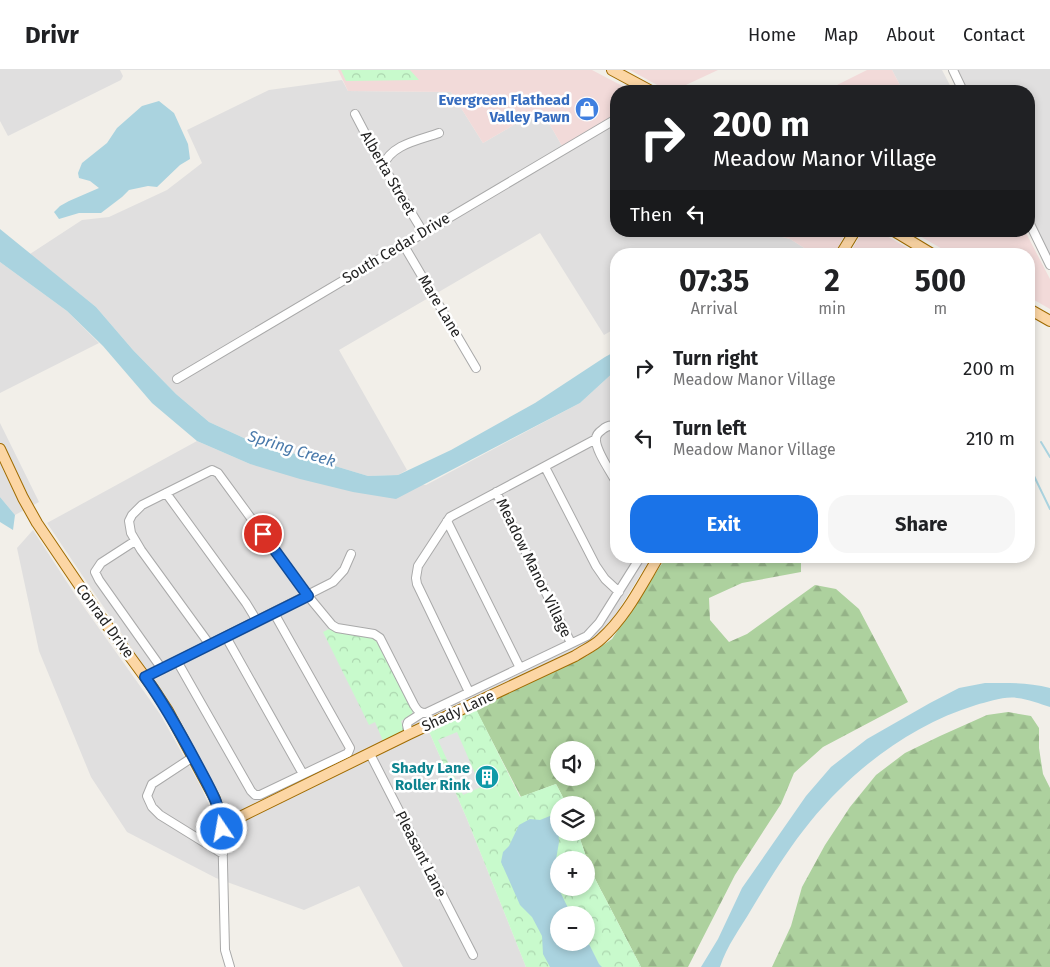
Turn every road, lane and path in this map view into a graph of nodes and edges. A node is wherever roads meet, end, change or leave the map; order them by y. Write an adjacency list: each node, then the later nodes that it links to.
1 (612, 70): 3 (main road)
2 (953, 70): 4 (street)
3 (640, 85)
4 (960, 85)
5 (355, 114): 8 (street, Alberta Street)
6 (610, 122): 9 (street, South Cedar Drive)
7 (439, 133): 8 (street)
8 (383, 166): 9 (street, Alberta Street)
9 (423, 232): 13 (street, South Cedar Drive)
10 (1035, 234): 16 (street)
11 (851, 237): 14 (main road)
12 (904, 237): 15 (main road)
13 (403, 244): 19 (street, Mare Lane); 20 (street, South Cedar Drive)
14 (845, 248)
15 (922, 248)
16 (1050, 265)
17 (1035, 312): 18 (main road)
18 (1050, 321)
19 (476, 368)
20 (177, 379)
21 (610, 426): 22 (street, Meadow Manor Village)
22 (596, 439): 24 (street, Meadow Manor Village); 25 (street)
23 (0, 449): 43 (main road, Conrad Drive)
24 (545, 467): 27 (street, Meadow Manor Village); 33 (street)
25 (610, 471)
26 (166, 492): 29 (street); 34 (street); 36 (street)
27 (496, 492): 28 (street, Meadow Manor Village); 38 (street, Meadow Manor Village)
28 (447, 521): 42 (street); 44 (street, Meadow Manor Village)
29 (135, 541): 39 (street); 41 (street)
30 (351, 554): 34 (street)
31 (637, 563): 33 (street, Meadow Manor Village)
32 (655, 563): 46 (main road, Shady Lane)
33 (619, 592): 38 (street, Meadow Manor Village)
34 (308, 596): 35 (street); 45 (street)
35 (274, 612): 36 (street); 49 (street)
36 (257, 621): 37 (street)
37 (226, 636): 39 (street); 49 (street)
38 (571, 643): 42 (street, Meadow Manor Village)
39 (210, 644): 40 (street)
40 (177, 661): 41 (street); 49 (street)
41 (162, 668): 43 (street)
42 (520, 668): 44 (street, Meadow Manor Village)
43 (145, 677): 48 (main road, Conrad Drive)
44 (469, 692): 45 (street, Meadow Manor Village)
45 (422, 713): 46 (street, Meadow Manor Village)
46 (409, 734): 47 (main road, Shady Lane)
47 (370, 754): 50 (main road, Shady Lane); 52 (street, Pleasant Lane)
48 (194, 757): 50 (main road, Conrad Drive); 51 (street)
49 (303, 774)
50 (222, 821): 51 (street)
51 (223, 854): 53 (street)
52 (473, 955)
53 (230, 967)

